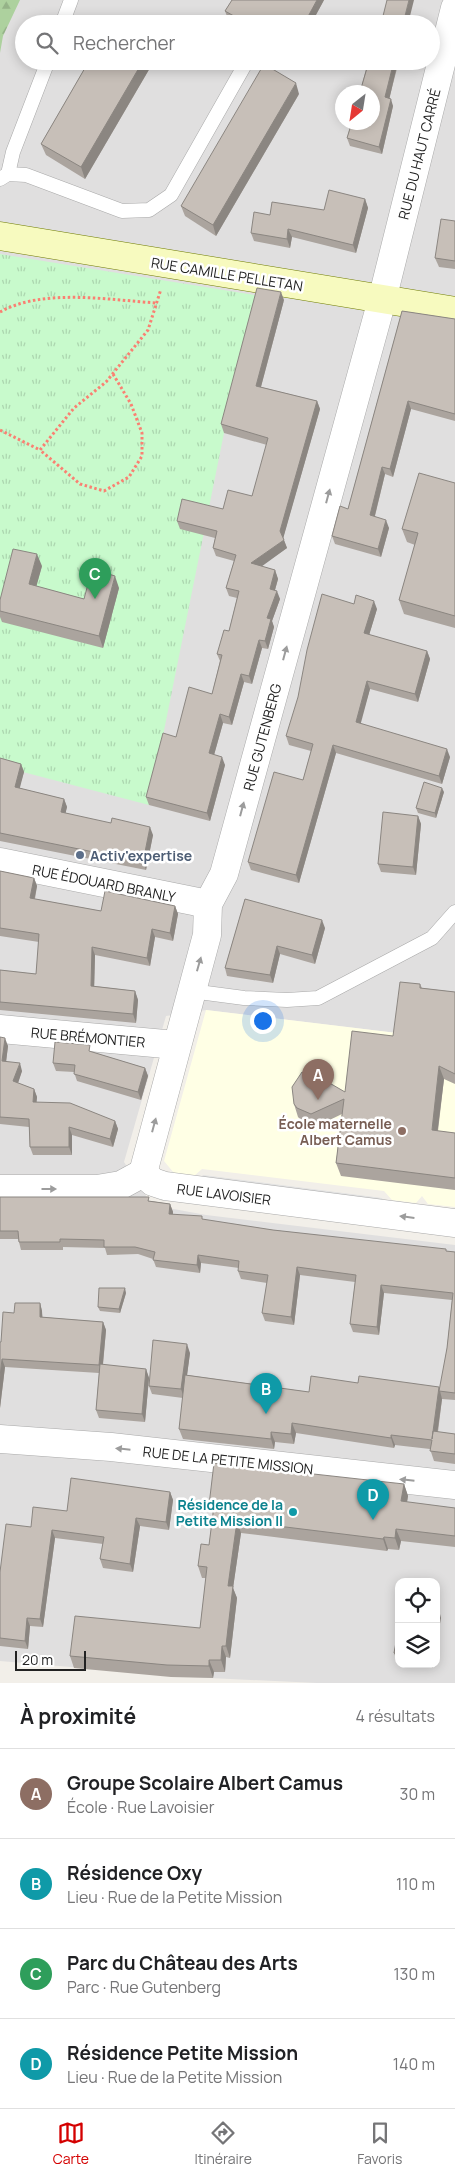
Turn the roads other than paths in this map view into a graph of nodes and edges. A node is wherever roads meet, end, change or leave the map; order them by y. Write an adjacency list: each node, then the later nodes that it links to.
1 (71, 0): 2 (lane)
2 (65, 15)
3 (453, 22): 8 (street, RUE DU HAUT CARRÉ)
4 (45, 70): 6 (lane)
5 (242, 70): 6 (lane)
6 (4, 177)
7 (0, 236): 8 (street, RUE CAMILLE PELLETAN)
8 (382, 300): 9 (street, RUE CAMILLE PELLETAN); 11 (street, RUE GUTENBERG, one-way to 8)
9 (455, 311)
10 (0, 862): 11 (street, RUE ÉDOUARD BRANLY)
11 (208, 904): 13 (street, RUE GUTENBERG, one-way to 11)
12 (455, 912): 13 (lane)
13 (191, 991): 15 (street, RUE GUTENBERG)
14 (0, 1029): 15 (street, RUE BRÉMONTIER)
15 (176, 1045): 16 (street, RUE GUTENBERG, one-way to 15)
16 (143, 1172): 17 (street, one-way to 16); 18 (street, RUE LAVOISIER, one-way to 16)
17 (0, 1189)
18 (455, 1223)
19 (0, 1439): 20 (street, RUE DE LA PETITE MISSION, one-way to 19)
20 (455, 1485)

